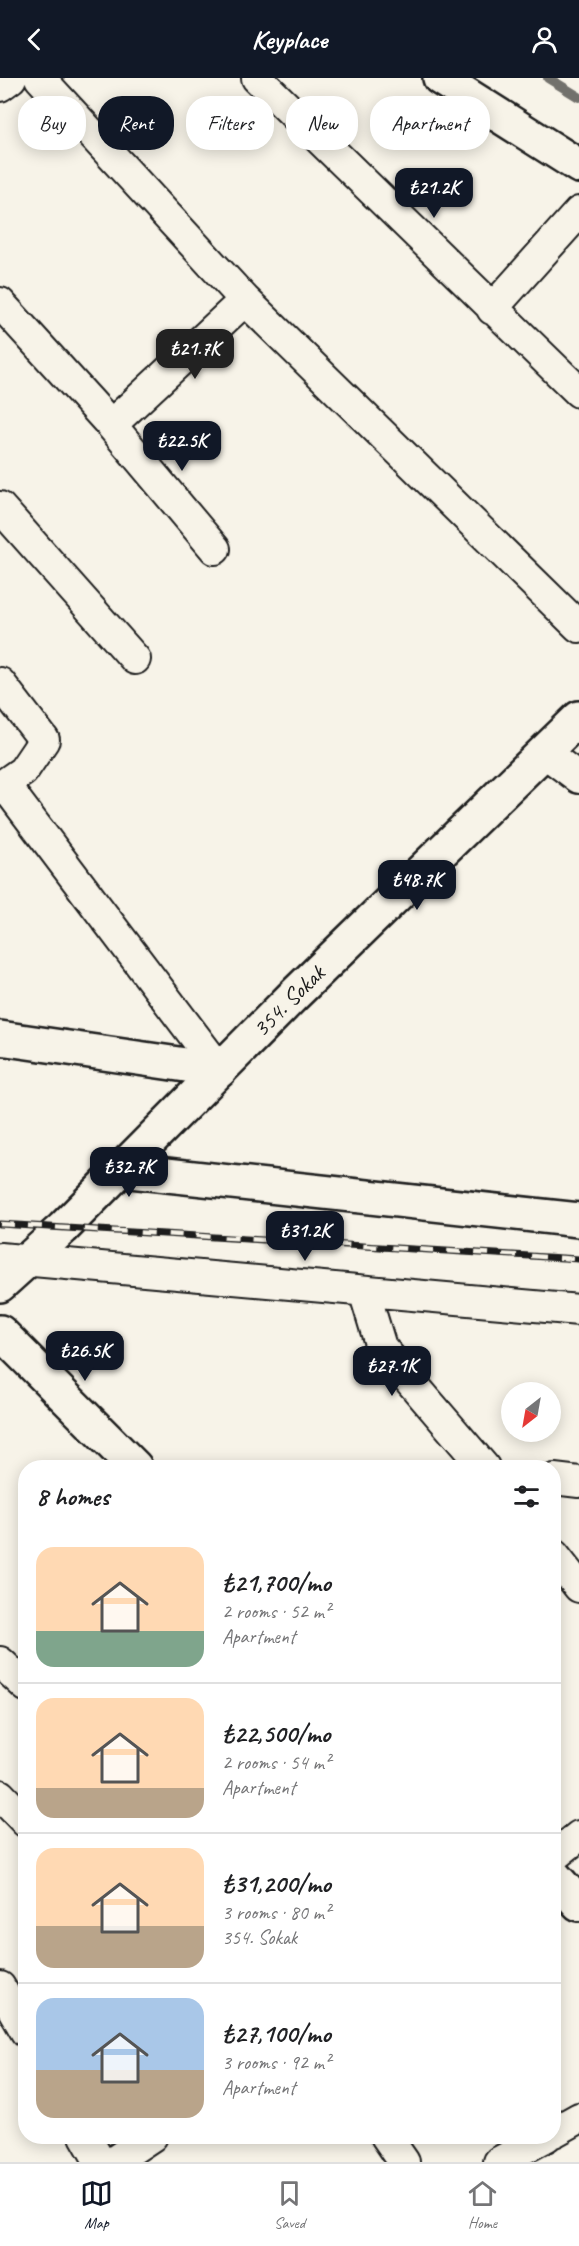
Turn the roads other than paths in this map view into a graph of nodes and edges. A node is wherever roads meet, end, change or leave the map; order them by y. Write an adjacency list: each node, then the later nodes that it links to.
1 (11, 78): 5 (street)
2 (40, 78): 8 (street)
3 (257, 78): 10 (street)
4 (440, 78): 6 (street)
5 (0, 86)
6 (579, 166)
7 (579, 212): 10 (street)
8 (245, 300): 12 (street); 15 (street)
9 (0, 303): 12 (street)
10 (492, 309): 11 (street)
11 (579, 392)
12 (111, 425): 14 (street)
13 (0, 507): 16 (street)
14 (215, 549)
15 (579, 627)
16 (135, 659)
17 (0, 683): 21 (street)
18 (579, 718): 19 (street, 354. Sokak)
19 (544, 752): 20 (street); 23 (street, 354. Sokak)
20 (579, 778)
21 (2, 785): 23 (street)
22 (0, 1038): 23 (street)
23 (220, 1070): 24 (street, 354. Sokak)
24 (121, 1170): 25 (street); 26 (street, 354. Sokak)
25 (579, 1220)
26 (14, 1259): 27 (street, 354. Sokak); 28 (street)
27 (0, 1286)
28 (364, 1291): 29 (street); 32 (street)
29 (579, 1310)
30 (0, 1332): 31 (street)
31 (128, 1460)
32 (478, 1460)
33 (561, 1480): 34 (street)
34 (579, 1482)
35 (561, 1564): 36 (street)
36 (579, 1587)
37 (1, 1665): 38 (street)
38 (18, 1679)
39 (0, 1795): 40 (street)
40 (18, 1814)
41 (579, 1836): 42 (street)
42 (561, 1850)
43 (561, 1884): 44 (street)
44 (579, 1904)
45 (0, 1987): 46 (street)
46 (18, 2018)
47 (579, 2118): 48 (street)
48 (561, 2128)
49 (90, 2144): 53 (street)
50 (140, 2144): 54 (street)
51 (392, 2144): 55 (street)
52 (532, 2144): 56 (street)
53 (100, 2162)
54 (113, 2162)
55 (404, 2162)
56 (499, 2162)

